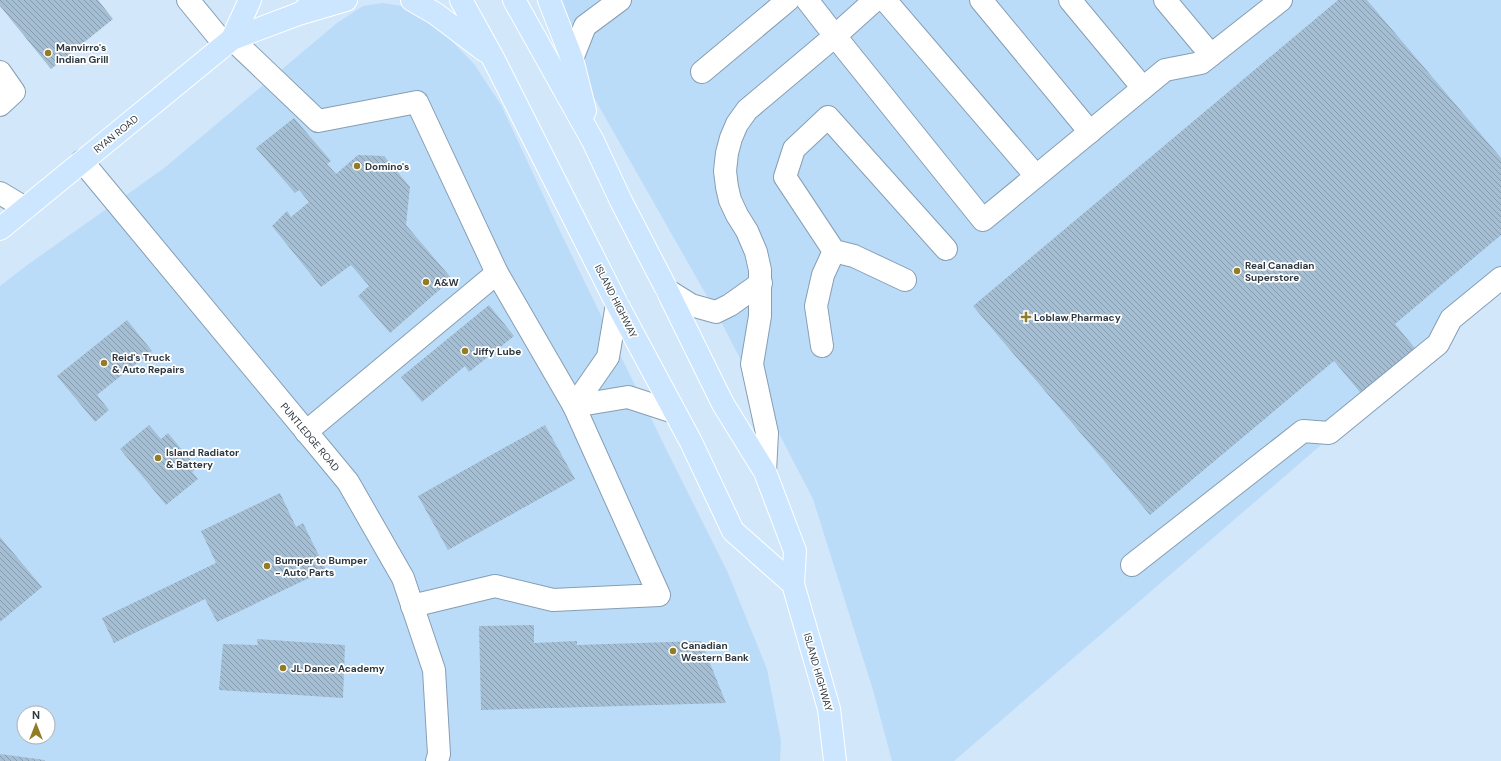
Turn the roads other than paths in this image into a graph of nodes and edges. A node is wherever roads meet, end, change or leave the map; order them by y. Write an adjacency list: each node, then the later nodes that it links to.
1 (188, 0): 19 (street)
2 (250, 0): 19 (main road, RYAN ROAD)
3 (346, 0): 17 (main road, RYAN ROAD)
4 (412, 0): 20 (main road)
5 (461, 0): 20 (main road, ISLAND HIGHWAY)
6 (514, 0): 28 (main road, ISLAND HIGHWAY)
7 (549, 0): 22 (main road)
8 (620, 0): 22 (street)
9 (788, 0): 24 (street)
10 (807, 0): 18 (street)
11 (875, 0): 18 (street)
12 (885, 0): 30 (street)
13 (981, 0): 27 (street)
14 (1070, 0): 25 (street)
15 (1165, 0): 21 (street)
16 (1281, 0): 21 (street)
17 (309, 6): 19 (main road, RYAN ROAD)
18 (835, 36): 30 (street); 40 (street)
19 (229, 42): 29 (main road, RYAN ROAD); 37 (street)
20 (492, 56): 42 (main road, ISLAND HIGHWAY)
21 (1211, 56): 25 (street)
22 (572, 59): 28 (main road)
23 (0, 72): 26 (street)
24 (702, 72)
25 (1143, 88): 27 (street)
26 (0, 105)
27 (1090, 132): 30 (street)
28 (593, 141): 41 (main road, ISLAND HIGHWAY)
29 (82, 161): 32 (main road, RYAN ROAD); 46 (street, PUNTLEDGE ROAD)
30 (1036, 176)
31 (0, 193): 32 (street)
32 (25, 208): 33 (main road, RYAN ROAD); 34 (main road)
33 (0, 229)
34 (0, 233)
35 (946, 249): 36 (street)
36 (834, 251): 39 (street); 43 (street)
37 (497, 273): 44 (street); 46 (street)
38 (1501, 278): 48 (street)
39 (905, 280)
40 (761, 284): 41 (street); 47 (street)
41 (667, 290): 47 (main road, ISLAND HIGHWAY)
42 (617, 304): 44 (street); 45 (main road, ISLAND HIGHWAY)
43 (822, 346)
44 (574, 406): 45 (street); 50 (street)
45 (674, 412): 49 (main road, ISLAND HIGHWAY)
46 (306, 432): 50 (street, PUNTLEDGE ROAD)
47 (765, 472): 49 (main road, ISLAND HIGHWAY)
48 (1132, 565)
49 (793, 584): 52 (main road, ISLAND HIGHWAY)
50 (412, 606): 51 (street, PUNTLEDGE ROAD)
51 (438, 761)
52 (835, 761)

